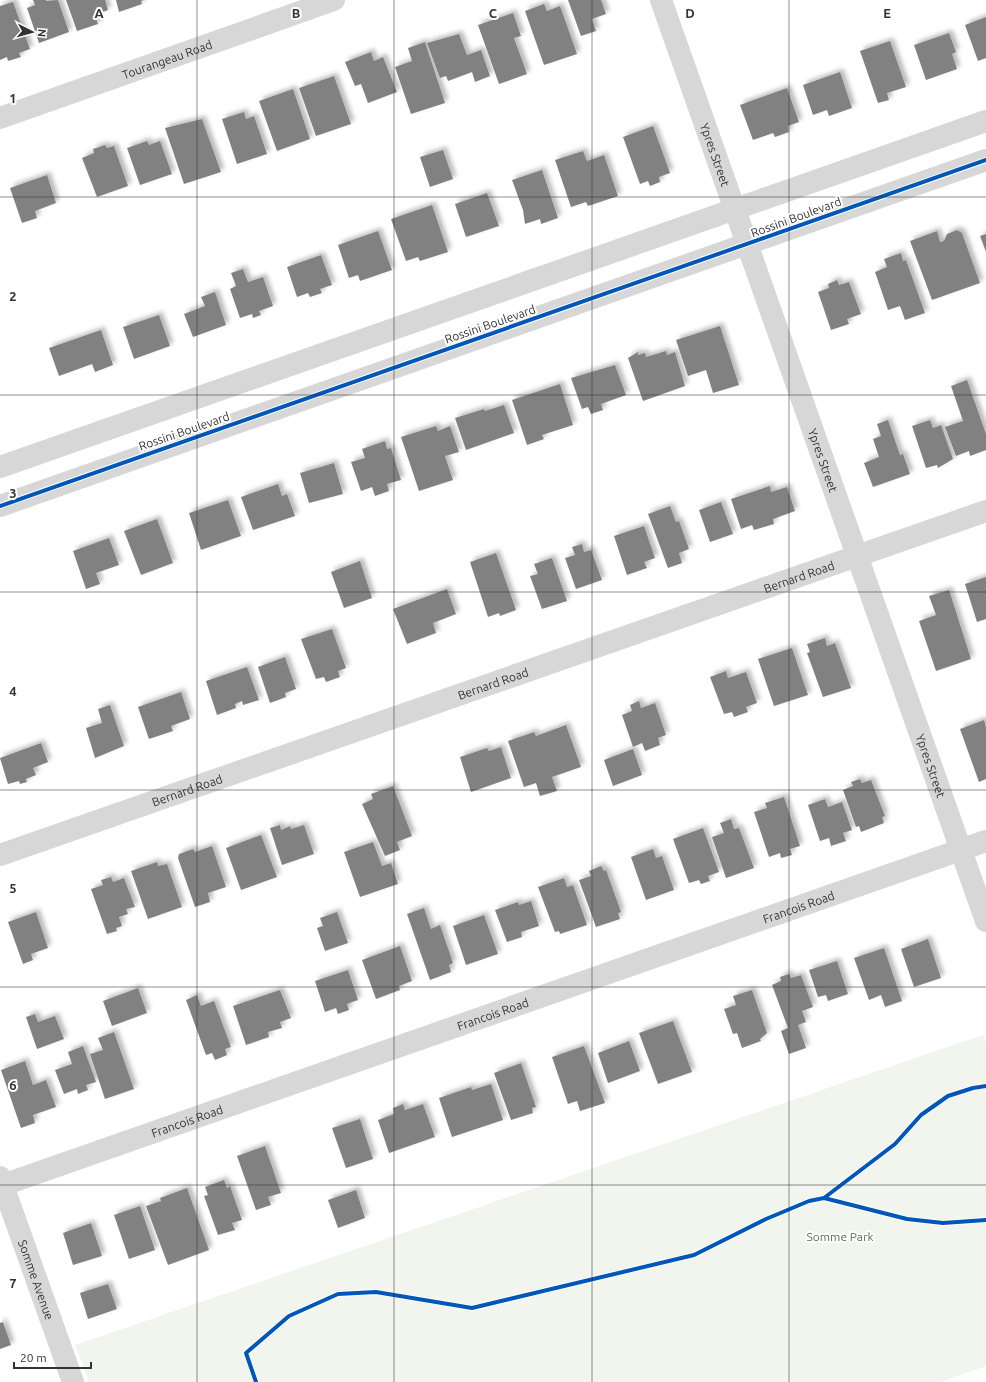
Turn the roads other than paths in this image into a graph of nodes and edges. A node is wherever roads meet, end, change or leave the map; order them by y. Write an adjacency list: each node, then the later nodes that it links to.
1 (334, 0): 3 (street, Tourangeau Road)
2 (661, 0): 6 (street, Ypres Street)
3 (0, 118)
4 (986, 121): 6 (street)
5 (986, 160): 7 (street, Rossini Boulevard)
6 (735, 209): 7 (street, Ypres Street); 8 (street)
7 (747, 244): 9 (street, Rossini Boulevard); 11 (street, Ypres Street)
8 (0, 467)
9 (0, 506)
10 (986, 511): 11 (street, Bernard Road)
11 (857, 556): 13 (street, Ypres Street); 14 (street, Bernard Road)
12 (986, 841): 13 (street, Francois Road)
13 (961, 850): 15 (street, Ypres Street); 16 (street, Francois Road)
14 (0, 855)
15 (986, 921)
16 (1, 1182): 17 (street, Somme Avenue)
17 (73, 1382)

